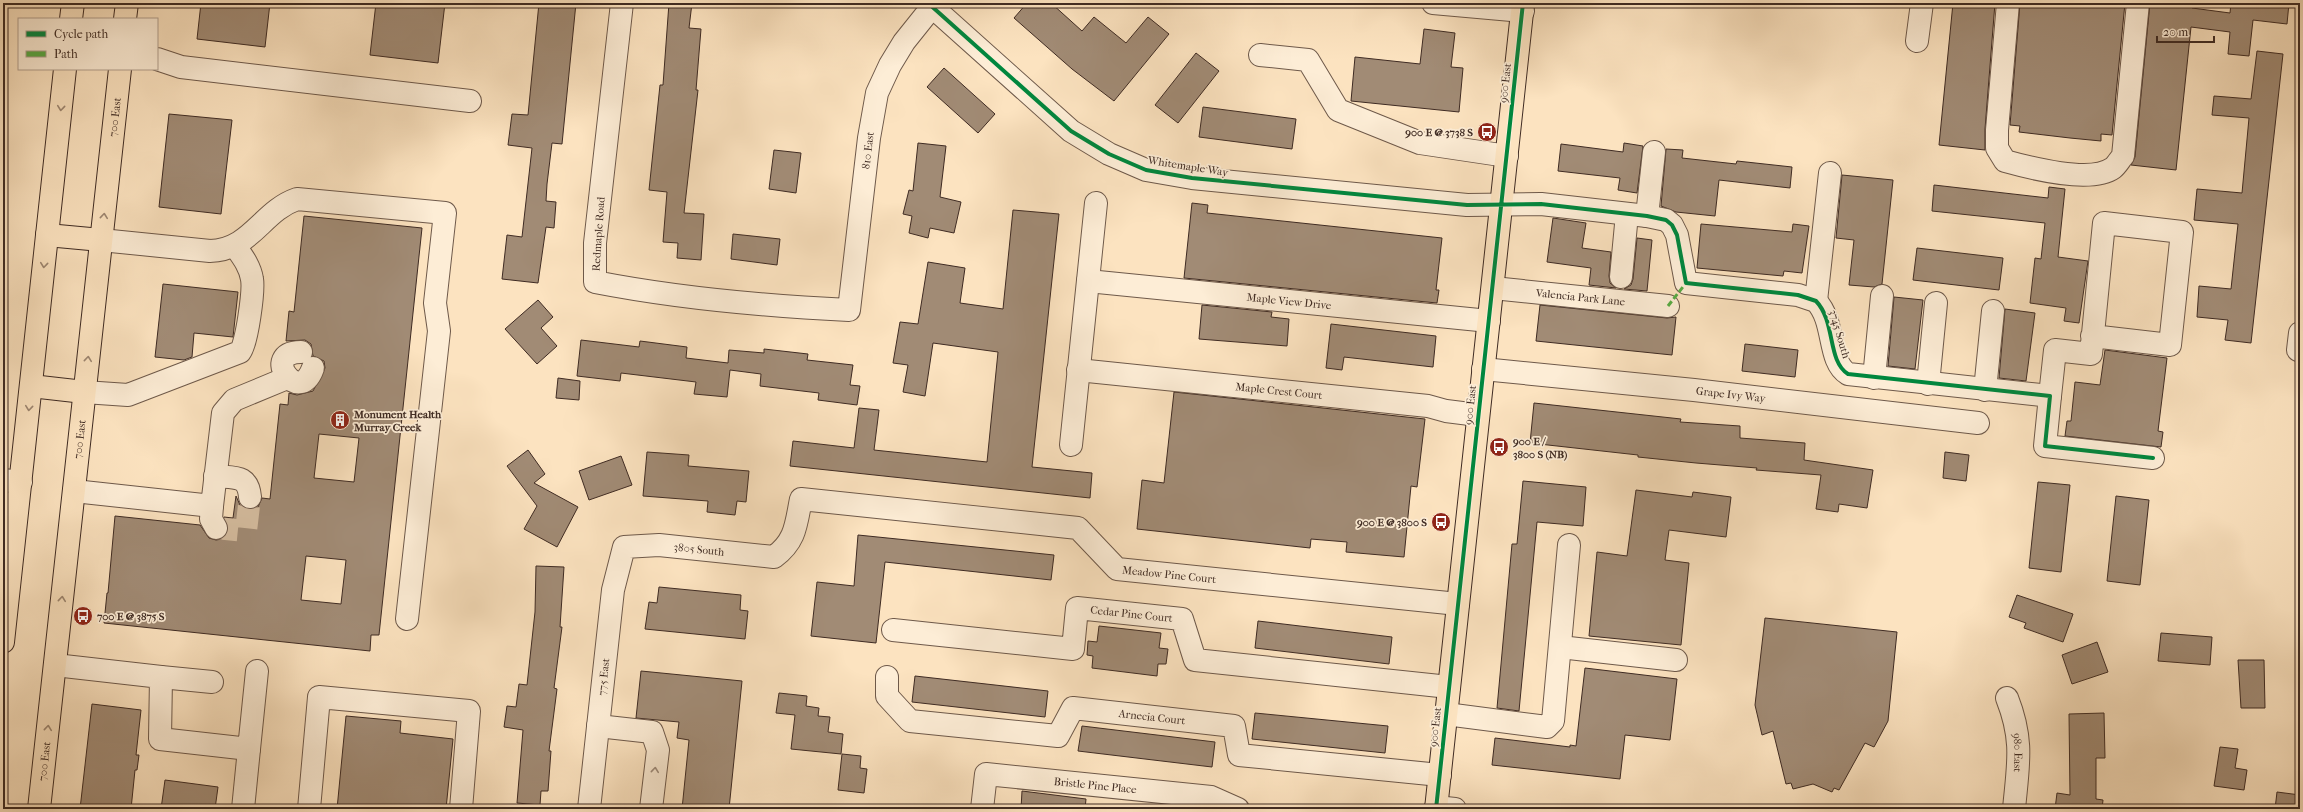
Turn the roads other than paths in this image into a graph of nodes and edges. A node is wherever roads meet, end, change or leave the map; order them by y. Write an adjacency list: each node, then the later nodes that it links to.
1 (72, 3): 10 (main road)
2 (127, 3): 11 (main road)
3 (622, 3): 34 (street, Redmaple Road)
4 (1433, 3): 9 (street)
5 (1922, 3): 12 (street)
6 (2008, 3): 7 (street)
7 (2138, 3)
8 (930, 5): 22 (street, Whitemaple Way); 34 (street, 810 East)
9 (1523, 7): 19 (main road, 900 East)
10 (71, 18)
11 (125, 18)
12 (1917, 41)
13 (1260, 55): 19 (street)
14 (158, 58): 17 (street)
15 (65, 70): 24 (main road, one-way to 24)
16 (120, 70): 25 (main road, 700 East, one-way to 16)
17 (470, 101)
18 (1654, 152): 23 (street)
19 (1507, 156): 22 (main road, 900 East)
20 (1830, 173): 31 (street)
21 (1096, 203): 28 (street)
22 (1502, 205): 23 (street, 3745 South); 29 (main road, 900 East)
23 (1637, 215): 27 (street); 31 (street, 3745 South)
24 (47, 235): 25 (main road); 43 (main road, one-way to 43)
25 (101, 240): 26 (street); 45 (main road, 700 East, one-way to 25)
26 (235, 246): 45 (street); 61 (street)
27 (1621, 277)
28 (1088, 281): 36 (street, Maple View Drive); 40 (street)
29 (1493, 288): 33 (street, Valencia Park Lane); 36 (main road, 900 East)
30 (1882, 296): 41 (street)
31 (1816, 301): 41 (street, 3745 South)
32 (1936, 303): 42 (street)
33 (1668, 306)
34 (849, 310)
35 (1993, 311): 44 (street)
36 (1489, 321): 39 (main road, 900 East)
37 (2092, 336): 37 (street); 46 (street)
38 (307, 360): 51 (street)
39 (1484, 368): 47 (main road, 900 East); 48 (street, Grape Ivy Way)
40 (1078, 370): 47 (street, Maple Crest Court); 49 (street)
41 (1874, 378): 42 (street, 3745 South)
42 (1928, 384): 44 (street, 3745 South)
43 (31, 386): 45 (main road); 52 (main road, one-way to 52)
44 (1985, 390): 46 (street, 3745 South)
45 (84, 392): 53 (main road, 700 East)
46 (2050, 396): 50 (street)
47 (1478, 415): 60 (main road, 900 East)
48 (1978, 423)
49 (1071, 446)
50 (2153, 458)
51 (215, 476): 54 (street); 55 (street)
52 (12, 481): 63 (main road)
53 (74, 491): 55 (street); 66 (main road, 700 East, one-way to 53)
54 (250, 497)
55 (212, 506): 56 (street)
56 (216, 528)
57 (1569, 545): 64 (street)
58 (624, 546): 59 (street, 3805 South); 74 (street, 775 East)
59 (774, 556): 60 (street, Meadow Pine Court)
60 (1458, 604): 71 (main road, 900 East)
61 (408, 619)
62 (893, 630): 71 (street, Cedar Pine Court)
63 (3, 638)
64 (1560, 647): 65 (street); 73 (street)
65 (1676, 660)
66 (54, 665): 68 (street); 78 (main road, 700 East, one-way to 66)
67 (257, 671): 75 (street)
68 (161, 677): 70 (street); 75 (street)
69 (887, 677): 76 (street, Arnecia Court)
70 (212, 682)
71 (1448, 688): 73 (main road, 900 East)
72 (2007, 698): 86 (street, 980 East)
73 (1446, 714): 76 (main road, 900 East)
74 (598, 726): 82 (street, 775 East); 83 (street, one-way to 74)
75 (249, 749): 79 (street)
76 (1440, 775): 77 (main road, 900 East)
77 (1442, 808)
78 (39, 809)
79 (243, 809)
80 (309, 809): 81 (street)
81 (461, 809)
82 (590, 809)
83 (651, 809)
84 (982, 809): 85 (street, Bristle Pine Place)
85 (1238, 809)
86 (2014, 809)

